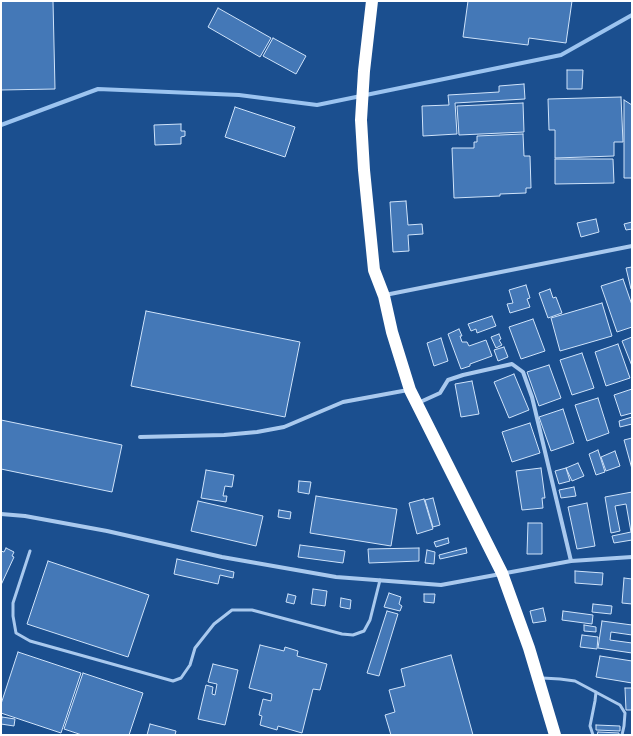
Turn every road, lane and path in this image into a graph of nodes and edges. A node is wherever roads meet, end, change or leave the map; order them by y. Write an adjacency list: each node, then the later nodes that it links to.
1 (372, 1): 3 (highway)
2 (632, 246): 3 (street)
3 (384, 296): 4 (highway)
4 (410, 390): 5 (highway); 6 (street)
5 (417, 404): 10 (street); 11 (highway)
6 (140, 437)
7 (1, 514): 12 (street)
8 (30, 551): 12 (lane)
9 (632, 557): 10 (street)
10 (571, 561): 11 (street)
11 (502, 573): 12 (street); 13 (highway)
12 (380, 580)
13 (538, 678): 14 (lane); 15 (highway)
14 (596, 692): 16 (lane); 17 (lane)
15 (554, 735)
16 (592, 735)
17 (622, 735)

